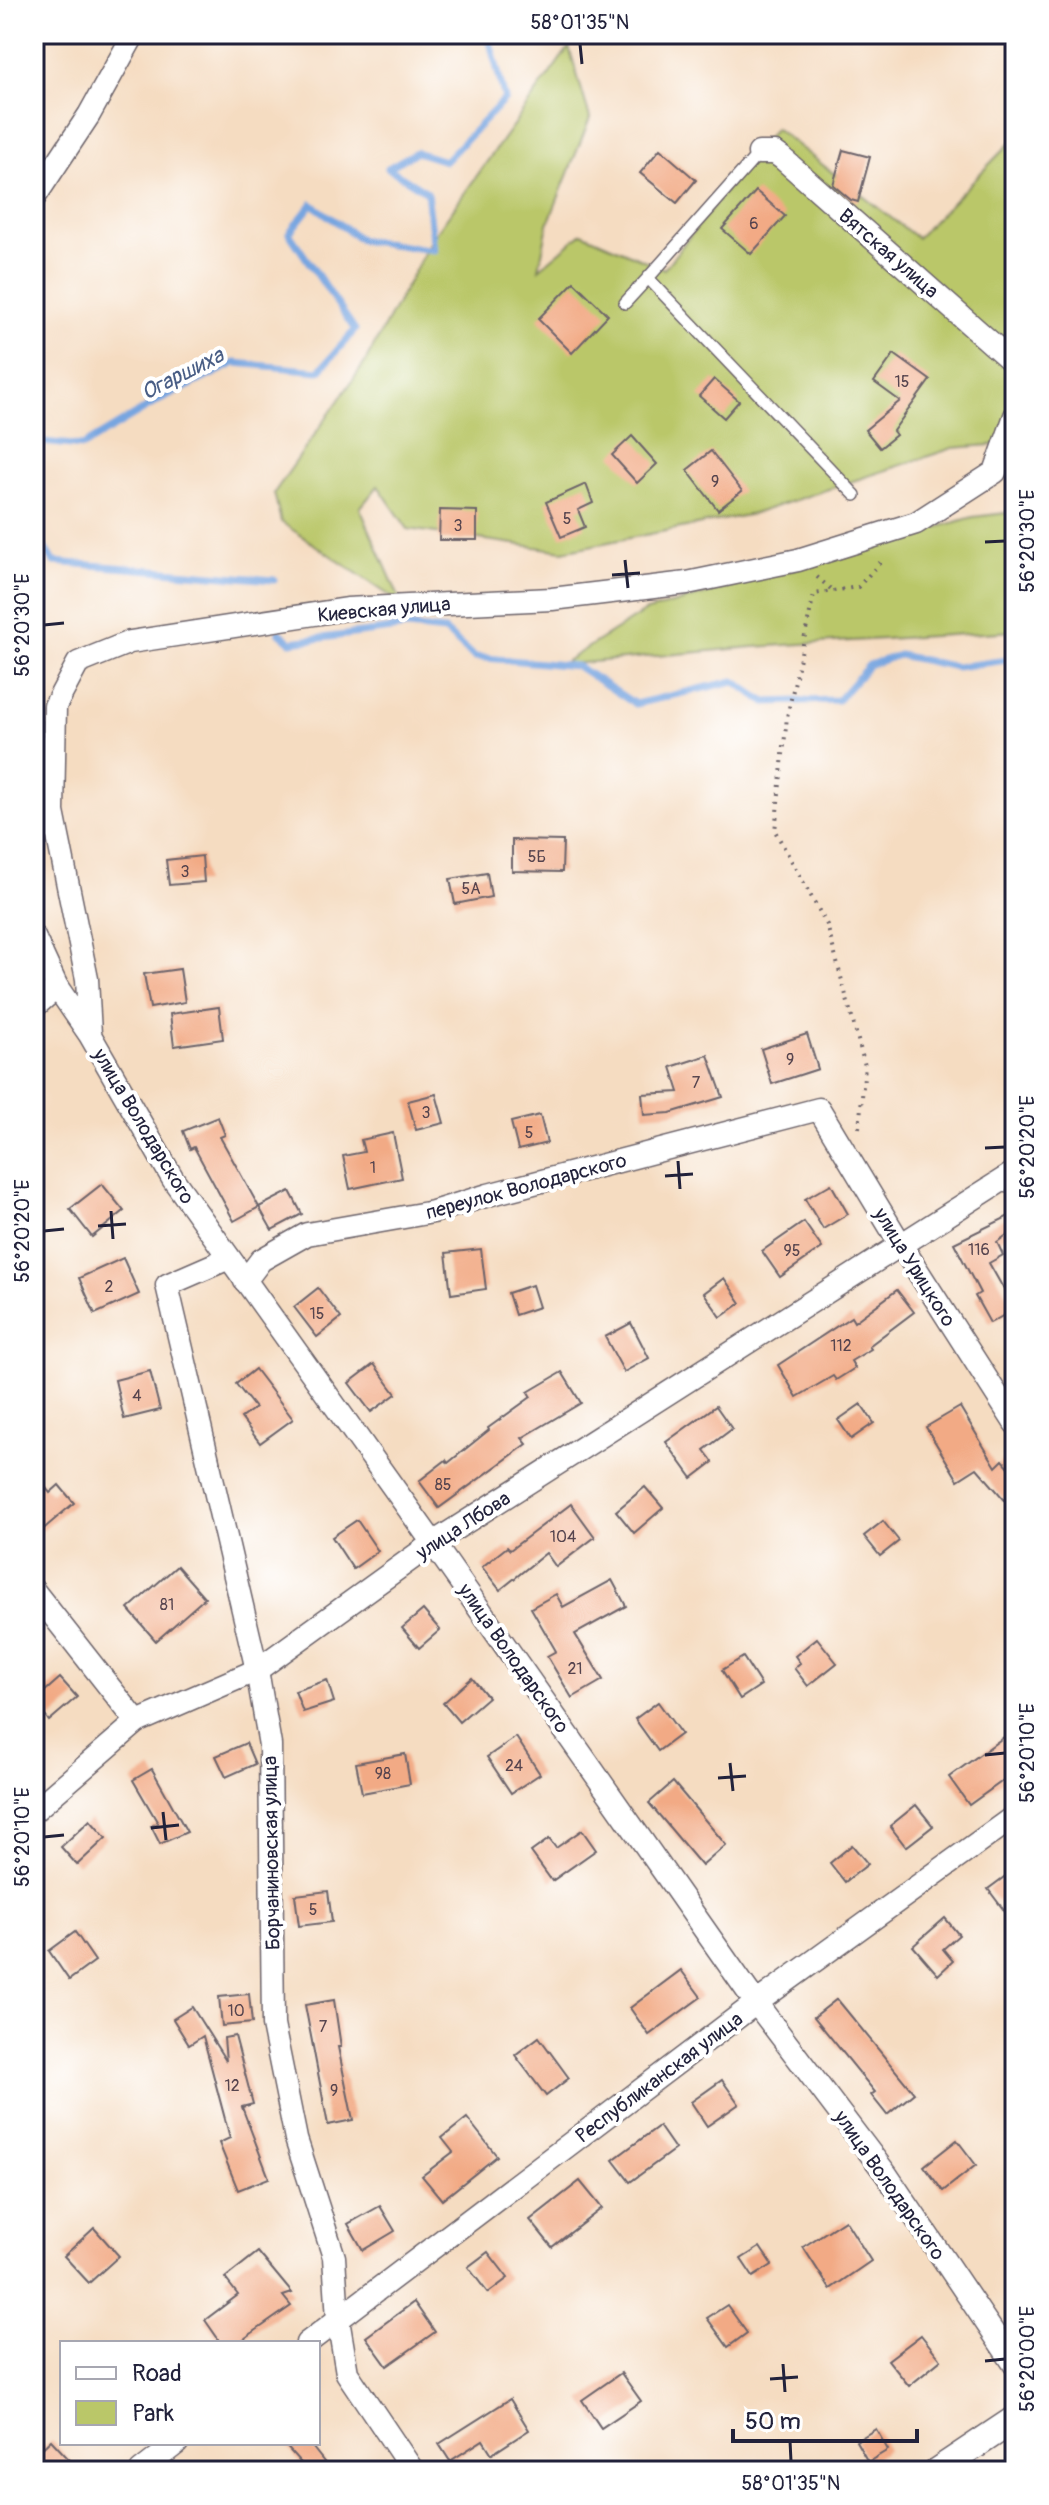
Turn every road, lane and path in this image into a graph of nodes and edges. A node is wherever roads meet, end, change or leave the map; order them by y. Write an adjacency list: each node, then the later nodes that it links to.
1 (134, 34): 3 (street)
2 (759, 153): 4 (lane); 6 (street, Вятская улица)
3 (34, 198)
4 (648, 278): 5 (lane); 9 (lane)
5 (625, 303)
6 (1015, 364)
7 (1015, 416): 8 (street, Киевская улица)
8 (1005, 471): 14 (street, Киевская улица)
9 (855, 495)
10 (887, 555): 16 (path)
11 (34, 937): 12 (street, улица Володарского)
12 (57, 987): 13 (street); 14 (street, улица Володарского)
13 (34, 1007)
14 (90, 1035): 19 (street, улица Володарского)
15 (819, 1109): 16 (street, улица Урицкого); 20 (street, переулок Володарского)
16 (855, 1170): 18 (street, улица Урицкого)
17 (1015, 1172): 18 (street, улица Лбова)
18 (901, 1245): 21 (street, улица Урицкого); 22 (street, улица Лбова)
19 (229, 1258): 20 (street, улица Володарского); 24 (street, Борчаниновская улица)
20 (245, 1281): 22 (street, улица Володарского)
21 (1015, 1423)
22 (433, 1543): 24 (street, улица Лбова); 28 (street, улица Володарского)
23 (34, 1591): 25 (street)
24 (257, 1670): 25 (street, улица Лбова); 29 (street, Борчаниновская улица)
25 (137, 1722): 26 (street, улица Лбова)
26 (34, 1811)
27 (1015, 1816): 28 (street, Республиканская улица)
28 (756, 2003): 29 (street, Республиканская улица); 31 (street, улица Володарского)
29 (338, 2319): 30 (street, Республиканская улица); 35 (street, Борчаниновская улица)
30 (310, 2341)
31 (1015, 2365)
32 (1015, 2419): 36 (street)
33 (174, 2445): 34 (street)
34 (141, 2471)
35 (413, 2471)
36 (937, 2471)

